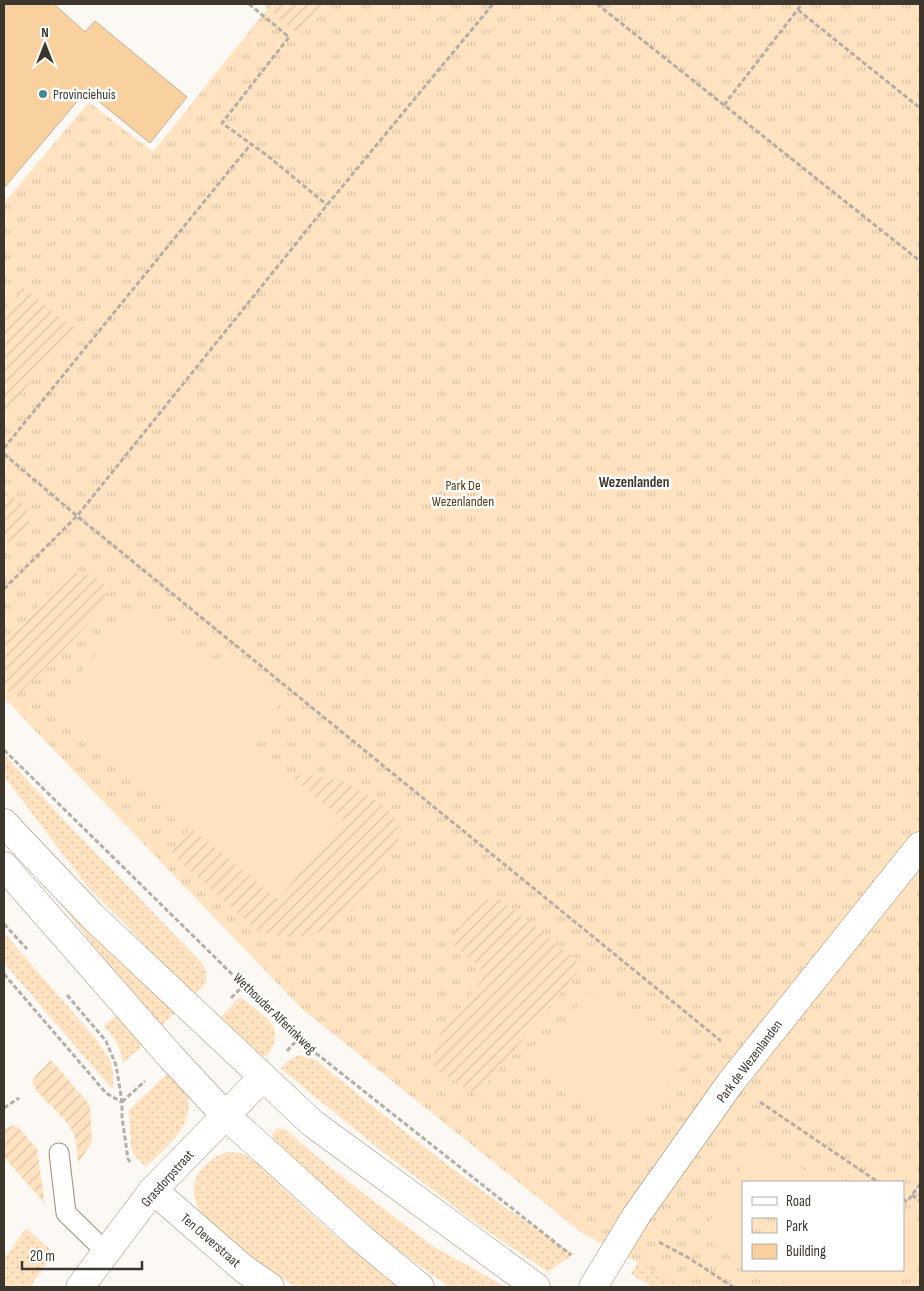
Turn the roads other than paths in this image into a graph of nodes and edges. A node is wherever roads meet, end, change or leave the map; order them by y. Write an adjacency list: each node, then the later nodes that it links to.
1 (4, 823): 4 (main road)
2 (920, 846): 9 (main road, Park de Wezenlanden)
3 (4, 866): 5 (main road)
4 (263, 1077): 5 (main road, Grasdorpstraat); 13 (main road)
5 (225, 1115): 7 (main road, Grasdorpstraat); 12 (main road)
6 (60, 1153): 8 (lane)
7 (153, 1190): 8 (main road, Grasdorpstraat); 11 (main road, Ten Oeverstraat)
8 (106, 1252): 10 (main road, Grasdorpstraat)
9 (596, 1283)
10 (80, 1287)
11 (270, 1287)
12 (420, 1287)
13 (536, 1287)

